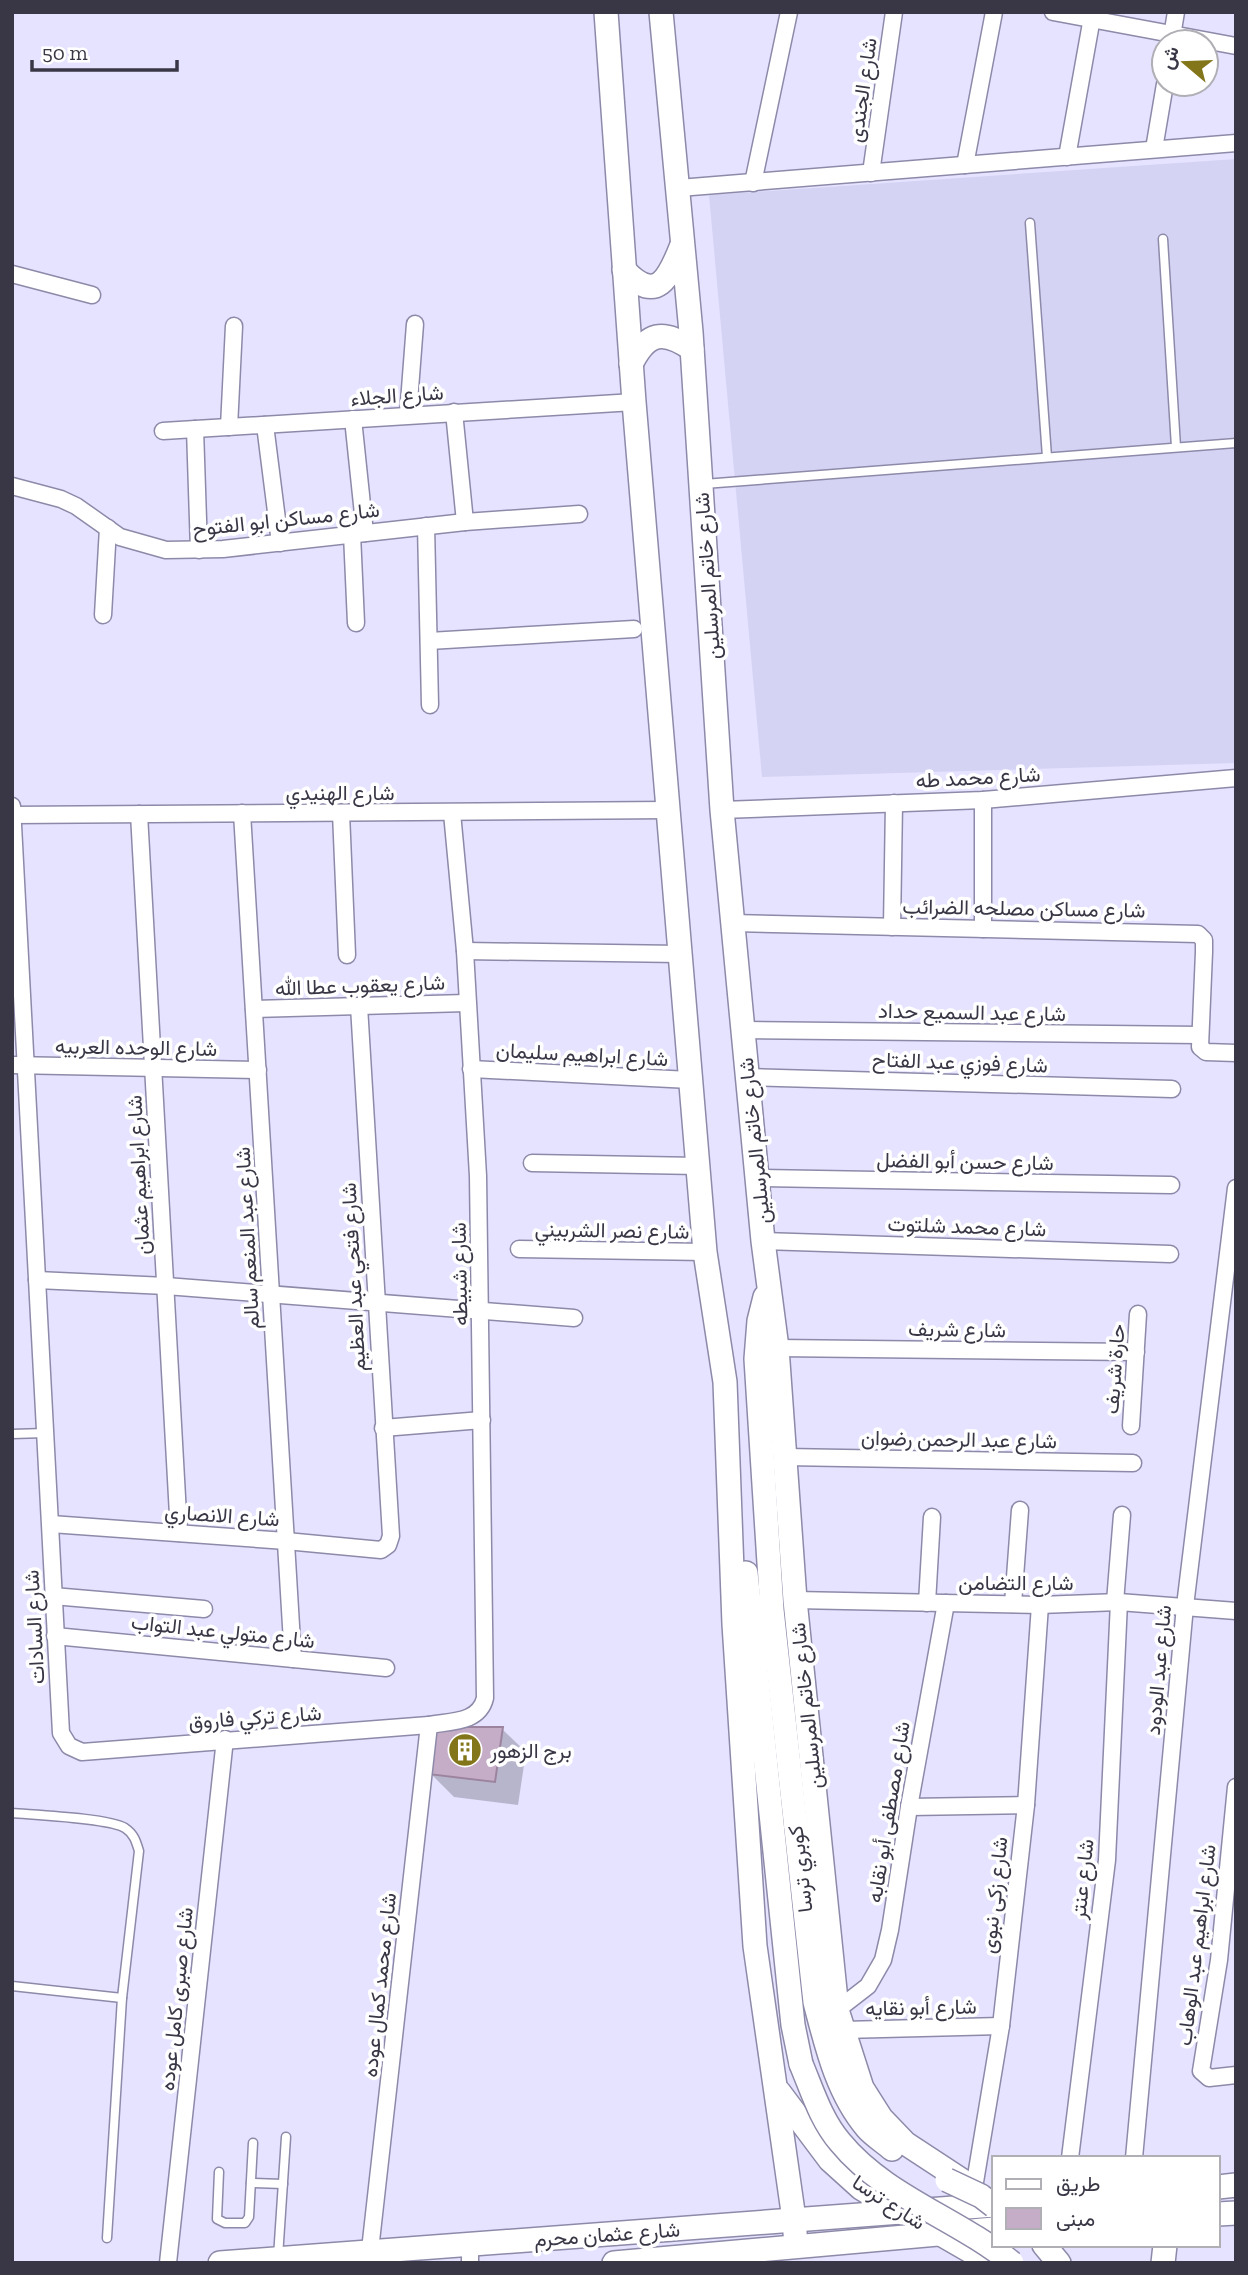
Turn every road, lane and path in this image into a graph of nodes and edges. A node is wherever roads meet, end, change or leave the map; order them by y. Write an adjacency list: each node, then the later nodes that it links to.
1 (606, 12): 20 (main road)
2 (662, 12): 16 (main road, شارع خاتم المرسلين)
3 (789, 12): 15 (street)
4 (894, 12): 14 (street, شارع الجندى)
5 (994, 12): 13 (street)
6 (1053, 12): 7 (street)
7 (1092, 16): 8 (street); 12 (street)
8 (1150, 32)
9 (1163, 98): 11 (street)
10 (1236, 143): 11 (street)
11 (1154, 149): 12 (street)
12 (1067, 157): 13 (street)
13 (965, 165): 14 (street)
14 (872, 173): 15 (street)
15 (752, 183): 16 (street)
16 (679, 188): 19 (main road, شارع خاتم المرسلين)
17 (1030, 223): 37 (lane)
18 (1163, 239): 36 (lane)
19 (684, 240): 20 (main road); 25 (main road, شارع خاتم المرسلين)
20 (624, 270): 26 (main road)
21 (12, 274): 22 (street)
22 (92, 295)
23 (415, 324): 29 (street)
24 (234, 326): 32 (street)
25 (692, 349): 26 (main road); 38 (main road, شارع خاتم المرسلين)
26 (631, 365): 27 (main road)
27 (634, 402): 28 (street, شارع الجلاء); 56 (main road)
28 (454, 412): 29 (street, شارع الجلاء); 41 (street)
29 (408, 415): 30 (street, شارع الجلاء)
30 (353, 419): 31 (street, شارع الجلاء); 44 (street)
31 (265, 425): 32 (street, شارع الجلاء); 45 (street)
32 (229, 427): 33 (street, شارع الجلاء)
33 (195, 429): 34 (street, شارع الجلاء); 46 (street)
34 (163, 431)
35 (1236, 443): 36 (lane)
36 (1176, 447): 37 (lane)
37 (1047, 457): 38 (lane)
38 (701, 484): 57 (main road, شارع خاتم المرسلين)
39 (12, 486): 43 (street, شارع مساكن ابو الفتوح)
40 (579, 514): 41 (street, شارع مساكن ابو الفتوح)
41 (466, 522): 42 (street, شارع مساكن ابو الفتوح)
42 (425, 526): 44 (street, شارع مساكن ابو الفتوح); 50 (street)
43 (108, 528): 46 (street, شارع مساكن ابو الفتوح); 47 (street)
44 (359, 534): 45 (street, شارع مساكن ابو الفتوح); 48 (street)
45 (280, 542): 46 (street, شارع مساكن ابو الفتوح)
46 (199, 550)
47 (103, 615)
48 (356, 624)
49 (634, 629): 50 (street)
50 (429, 641): 51 (street)
51 (430, 705)
52 (1236, 778): 53 (street, شارع محمد طه)
53 (983, 800): 54 (street, شارع محمد طه); 65 (street)
54 (894, 803): 57 (street, شارع محمد طه); 64 (street)
55 (12, 806): 62 (street, شارع السادات)
56 (668, 810): 60 (street, شارع الهنيدي); 67 (main road)
57 (722, 810): 63 (main road, شارع خاتم المرسلين)
58 (242, 813): 59 (street, شارع الهنيدي); 61 (street, شارع الهنيدي); 71 (street, شارع عبد المنعم سالم)
59 (341, 813): 60 (street, شارع الهنيدي); 68 (street)
60 (452, 813): 66 (street, شارع شبيطه)
61 (139, 814): 62 (street, شارع الهنيدي); 76 (street, شارع ابراهيم عثمان)
62 (12, 815): 75 (street, شارع السادات)
63 (733, 923): 64 (street, شارع مساكن مصلحه الضرائب); 72 (main road, شارع خاتم المرسلين)
64 (892, 927): 65 (street, شارع مساكن مصلحه الضرائب)
65 (984, 929): 73 (street, شارع مساكن مصلحه الضرائب)
66 (465, 951): 67 (street); 69 (street, شارع شبيطه)
67 (680, 954): 80 (main road)
68 (347, 955)
69 (466, 1003): 70 (street, شارع يعقوب عطا الله); 77 (street, شارع شبيطه)
70 (359, 1006): 71 (street, شارع يعقوب عطا الله); 97 (street, شارع فتحي عبد العظيم)
71 (254, 1010): 78 (street, شارع عبد المنعم سالم)
72 (743, 1030): 73 (street, شارع عبد السميع حداد); 79 (main road, شارع خاتم المرسلين)
73 (1200, 1041): 74 (street, شارع عبد السميع حداد)
74 (1236, 1053)
75 (19, 1065): 76 (street, شارع الوحده العربيه); 83 (street, شارع السادات)
76 (153, 1068): 78 (street, شارع الوحده العربيه); 95 (street, شارع ابراهيم عثمان)
77 (471, 1069): 80 (street, شارع ابراهيم سليمان); 98 (street, شارع شبيطه)
78 (258, 1070): 96 (street, شارع عبد المنعم سالم)
79 (747, 1077): 81 (street, شارع فوزي عبد الفتاح); 86 (main road, شارع خاتم المرسلين)
80 (691, 1080): 85 (main road)
81 (1172, 1089)
82 (12, 1134): 83 (street)
83 (29, 1134): 93 (street, شارع السادات)
84 (532, 1163): 85 (street)
85 (698, 1166): 91 (main road)
86 (757, 1178): 87 (street, شارع حسن أبو الفضل); 89 (main road, شارع خاتم المرسلين)
87 (1171, 1185)
88 (1236, 1188): 125 (street, شارع عبد الودود)
89 (763, 1241): 92 (street, شارع محمد شلتوت); 94 (main road, شارع خاتم المرسلين)
90 (519, 1249): 91 (street, شارع نصر الشربيني)
91 (705, 1252): 103 (main road)
92 (1170, 1254)
93 (37, 1280): 95 (street); 107 (street, شارع السادات)
94 (769, 1284): 101 (main road, شارع خاتم المرسلين); 154 (main road, كوبري ترسا, bridge)
95 (166, 1286): 96 (street); 115 (street, شارع ابراهيم عثمان)
96 (271, 1294): 97 (street); 116 (street, شارع عبد المنعم سالم)
97 (376, 1302): 98 (street); 106 (street, شارع فتحي عبد العظيم)
98 (481, 1310): 100 (street); 104 (street, شارع شبيطه)
99 (1138, 1314): 102 (street, حارة شريف)
100 (574, 1318)
101 (777, 1348): 102 (street, شارع شريف); 109 (main road, شارع خاتم المرسلين)
102 (1136, 1352): 105 (street, حارة شريف)
103 (725, 1382): 144 (main road); 171 (main road, كوبري ترسا, bridge)
104 (482, 1420): 106 (street); 131 (street, شارع شبيطه)
105 (1131, 1426)
106 (383, 1428): 117 (street, شارع فتحي عبد العظيم)
107 (45, 1433): 108 (lane); 114 (street, شارع السادات)
108 (12, 1434)
109 (785, 1457): 110 (street, شارع عبد الرحمن رضوان); 119 (main road, شارع خاتم المرسلين)
110 (1133, 1463)
111 (1020, 1510): 123 (street)
112 (1122, 1515): 120 (street, شارع عنتر)
113 (932, 1517): 121 (street)
114 (51, 1524): 115 (street, شارع الانصاري); 118 (street, شارع السادات)
115 (179, 1533): 116 (street, شارع الانصاري)
116 (286, 1541): 117 (street, شارع الانصاري); 129 (street, شارع عبد المنعم سالم)
117 (388, 1545)
118 (53, 1596): 126 (street); 128 (street, شارع السادات)
119 (795, 1600): 121 (street, شارع التضامن); 141 (main road, شارع خاتم المرسلين)
120 (1117, 1602): 124 (street, شارع التضامن); 125 (street, شارع التضامن); 147 (street, شارع عنتر)
121 (927, 1603): 122 (street, شارع التضامن)
122 (946, 1603): 123 (street, شارع التضامن); 137 (street, شارع مصطفى أبو نقابه)
123 (1013, 1604): 124 (street, شارع التضامن)
124 (1040, 1605): 136 (street, شارع زكى نبوى)
125 (1185, 1606): 127 (street, شارع التضامن); 148 (street, شارع عبد الودود)
126 (204, 1609)
127 (1236, 1611)
128 (55, 1636): 129 (street, شارع متولي عبد التواب); 133 (street, شارع السادات)
129 (293, 1659): 130 (street, شارع متولي عبد التواب)
130 (386, 1668)
131 (460, 1720): 132 (street, شارع تركي فاروق)
132 (429, 1725): 134 (street, شارع تركي فاروق); 163 (street, شارع محمد كمال عوده)
133 (61, 1733): 134 (street, شارع تركي فاروق)
134 (225, 1739): 167 (street, شارع صبرى كامل عوده)
135 (1236, 1787): 143 (street, شارع ابراهيم عبد الوهاب)
136 (1026, 1805): 137 (street); 142 (street, شارع زكى نبوى)
137 (909, 1807): 141 (street, شارع مصطفى أبو نقابه)
138 (12, 1813): 140 (lane)
139 (12, 1986): 140 (lane)
140 (121, 1998): 160 (lane)
141 (840, 2020): 142 (street, شارع أبو نقايه); 152 (main road, شارع خاتم المرسلين)
142 (1001, 2026): 152 (street, شارع زكى نبوى)
143 (1236, 2075)
144 (777, 2089): 156 (main road, شارع ترسا); 157 (main road)
145 (286, 2137): 151 (lane)
146 (253, 2143): 150 (lane)
147 (1070, 2156)
148 (1134, 2156)
149 (219, 2172): 150 (lane)
150 (251, 2183): 151 (lane)
151 (283, 2184): 166 (lane)
152 (974, 2188): 153 (main road, شارع خاتم المرسلين)
153 (992, 2203)
154 (992, 2204)
155 (992, 2205): 156 (main road, شارع عثمان محرم)
156 (900, 2212): 157 (main road, شارع عثمان محرم); 159 (main road, شارع ترسا)
157 (794, 2219): 161 (main road); 164 (main road, شارع عثمان محرم)
158 (992, 2229): 159 (main road, شارع عثمان محرم)
159 (940, 2233): 161 (main road, شارع عثمان محرم); 165 (main road, شارع ترسا)
160 (107, 2238)
161 (796, 2246): 169 (main road, شارع عثمان محرم)
162 (1046, 2247): 172 (main road)
163 (370, 2250): 164 (main road, شارع عثمان محرم); 166 (main road, شارع عثمان محرم)
164 (470, 2253)
165 (964, 2254): 170 (main road, شارع ترسا)
166 (278, 2257): 168 (main road, شارع عثمان محرم)
167 (168, 2263)
168 (220, 2263)
169 (614, 2263)
170 (991, 2263)
171 (1012, 2263)
172 (1059, 2263)

